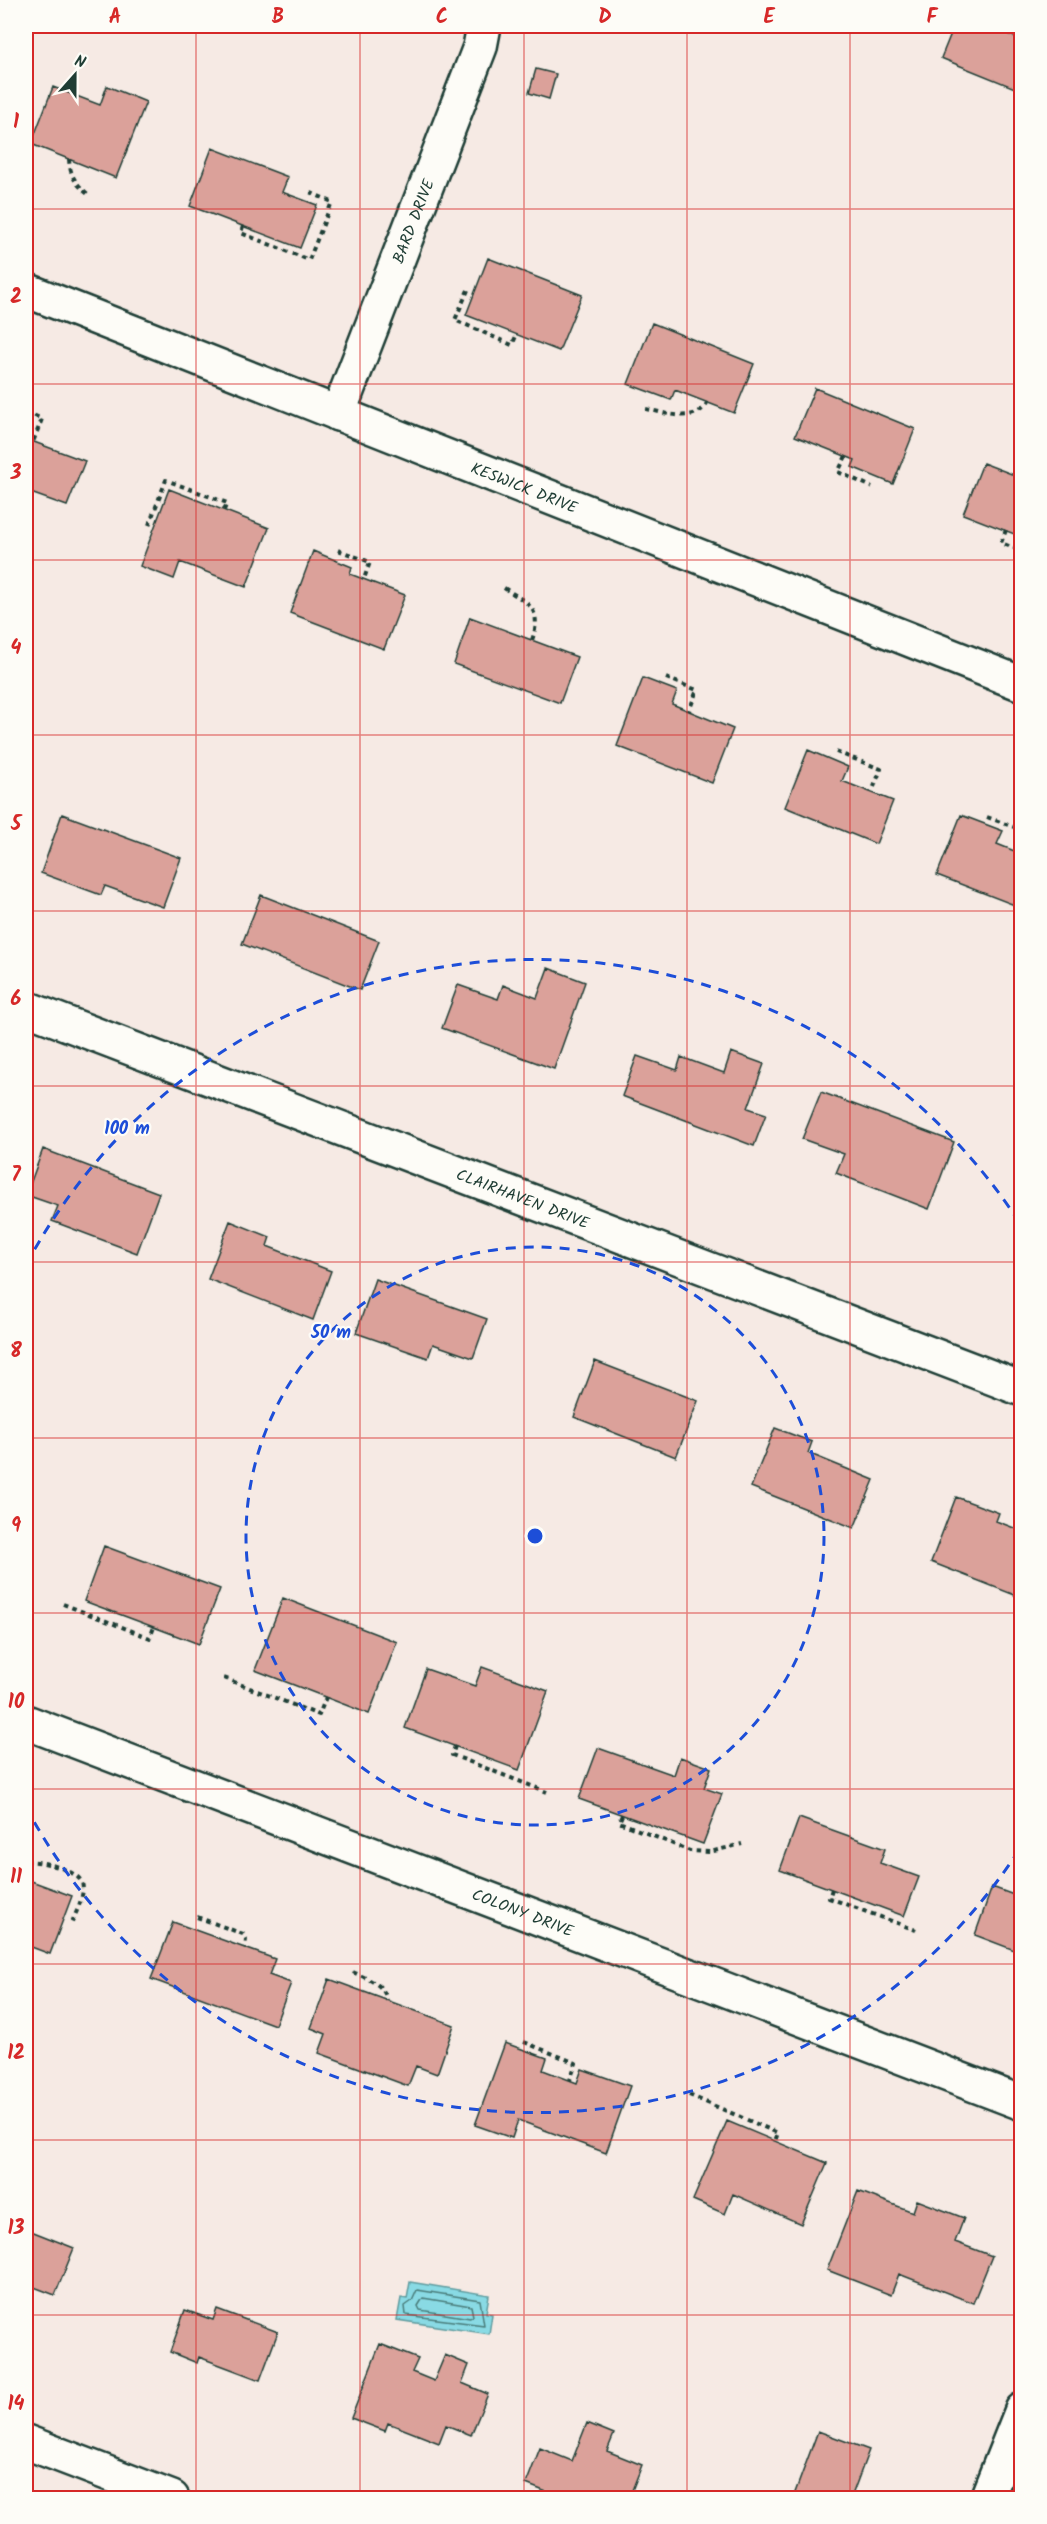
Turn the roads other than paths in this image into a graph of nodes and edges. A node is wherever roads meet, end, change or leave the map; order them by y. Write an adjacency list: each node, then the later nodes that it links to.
1 (484, 26): 3 (street, BARD DRIVE)
2 (26, 290): 3 (street, KESWICK DRIVE)
3 (338, 414): 4 (street, KESWICK DRIVE)
4 (1022, 684)
5 (26, 1008): 6 (street, CLAIRHAVEN DRIVE)
6 (1022, 1389)
7 (26, 1722): 8 (street, COLONY DRIVE)
8 (1022, 2103)
9 (1022, 2410): 12 (street)
10 (26, 2442): 11 (street)
11 (172, 2499)
12 (987, 2499)

